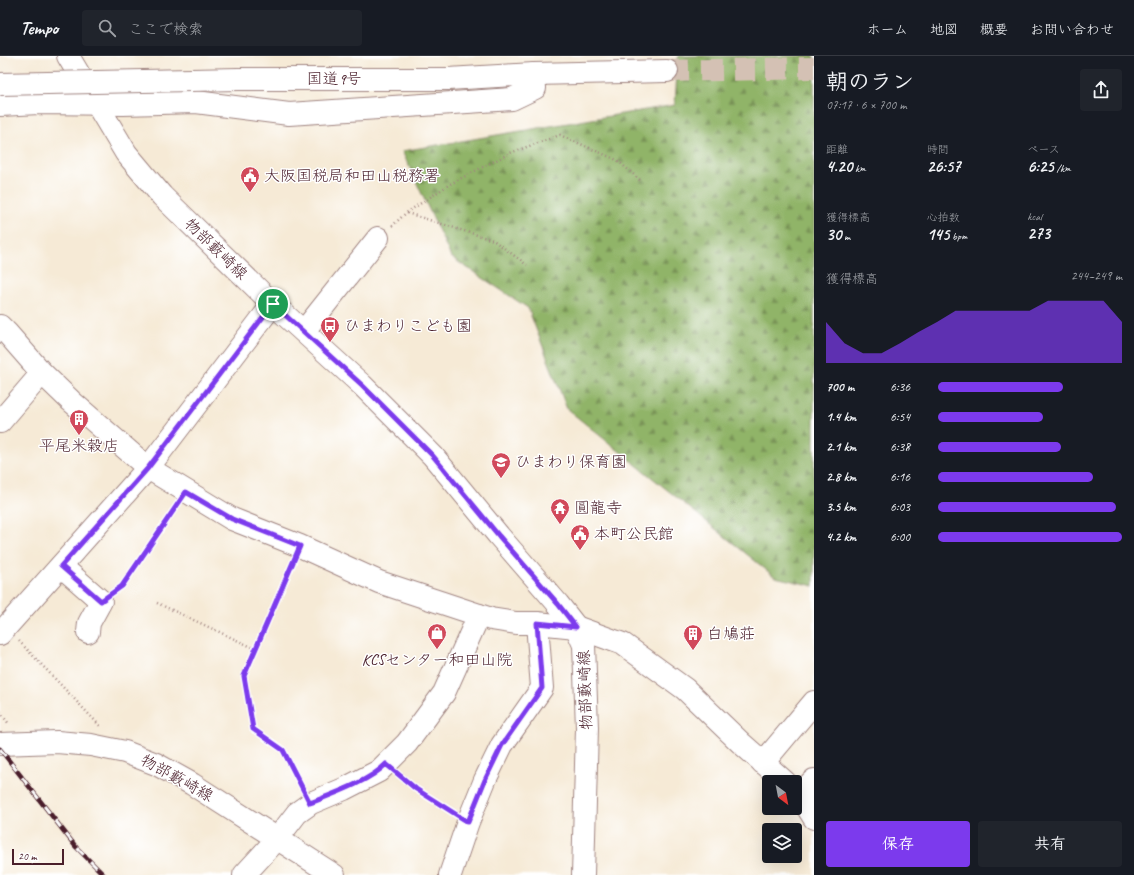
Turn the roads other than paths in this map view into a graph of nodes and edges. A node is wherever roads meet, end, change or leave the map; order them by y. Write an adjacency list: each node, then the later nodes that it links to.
1 (68, 56): 5 (main road, 物部藪崎線)
2 (667, 71): 3 (main road, 国道9号)
3 (534, 74): 4 (main road, 国道9号, bridge); 5 (main road)
4 (0, 84)
5 (96, 103): 6 (main road); 8 (main road, 物部藪崎線)
6 (0, 105)
7 (378, 238): 10 (main road)
8 (273, 304): 10 (main road, 物部藪崎線); 13 (main road)
9 (0, 326): 11 (main road)
10 (304, 332): 17 (main road, 物部藪崎線)
11 (42, 373): 12 (main road); 13 (main road)
12 (0, 422)
13 (148, 468): 14 (main road); 15 (main road)
14 (61, 566): 18 (main road); 19 (main road)
15 (479, 615): 16 (main road); 26 (main road)
16 (537, 623): 17 (main road); 29 (main road)
17 (576, 627): 22 (main road); 30 (main road, 物部藪崎線)
18 (3, 630)
19 (88, 632)
20 (814, 702): 22 (main road)
21 (0, 744): 26 (main road, 物部藪崎線)
22 (763, 763): 23 (main road)
23 (780, 775)
24 (802, 795): 25 (main road)
25 (814, 818)
26 (277, 839): 27 (main road); 28 (main road, 物部藪崎線)
27 (244, 875)
28 (334, 875)
29 (450, 875)
30 (583, 875)

